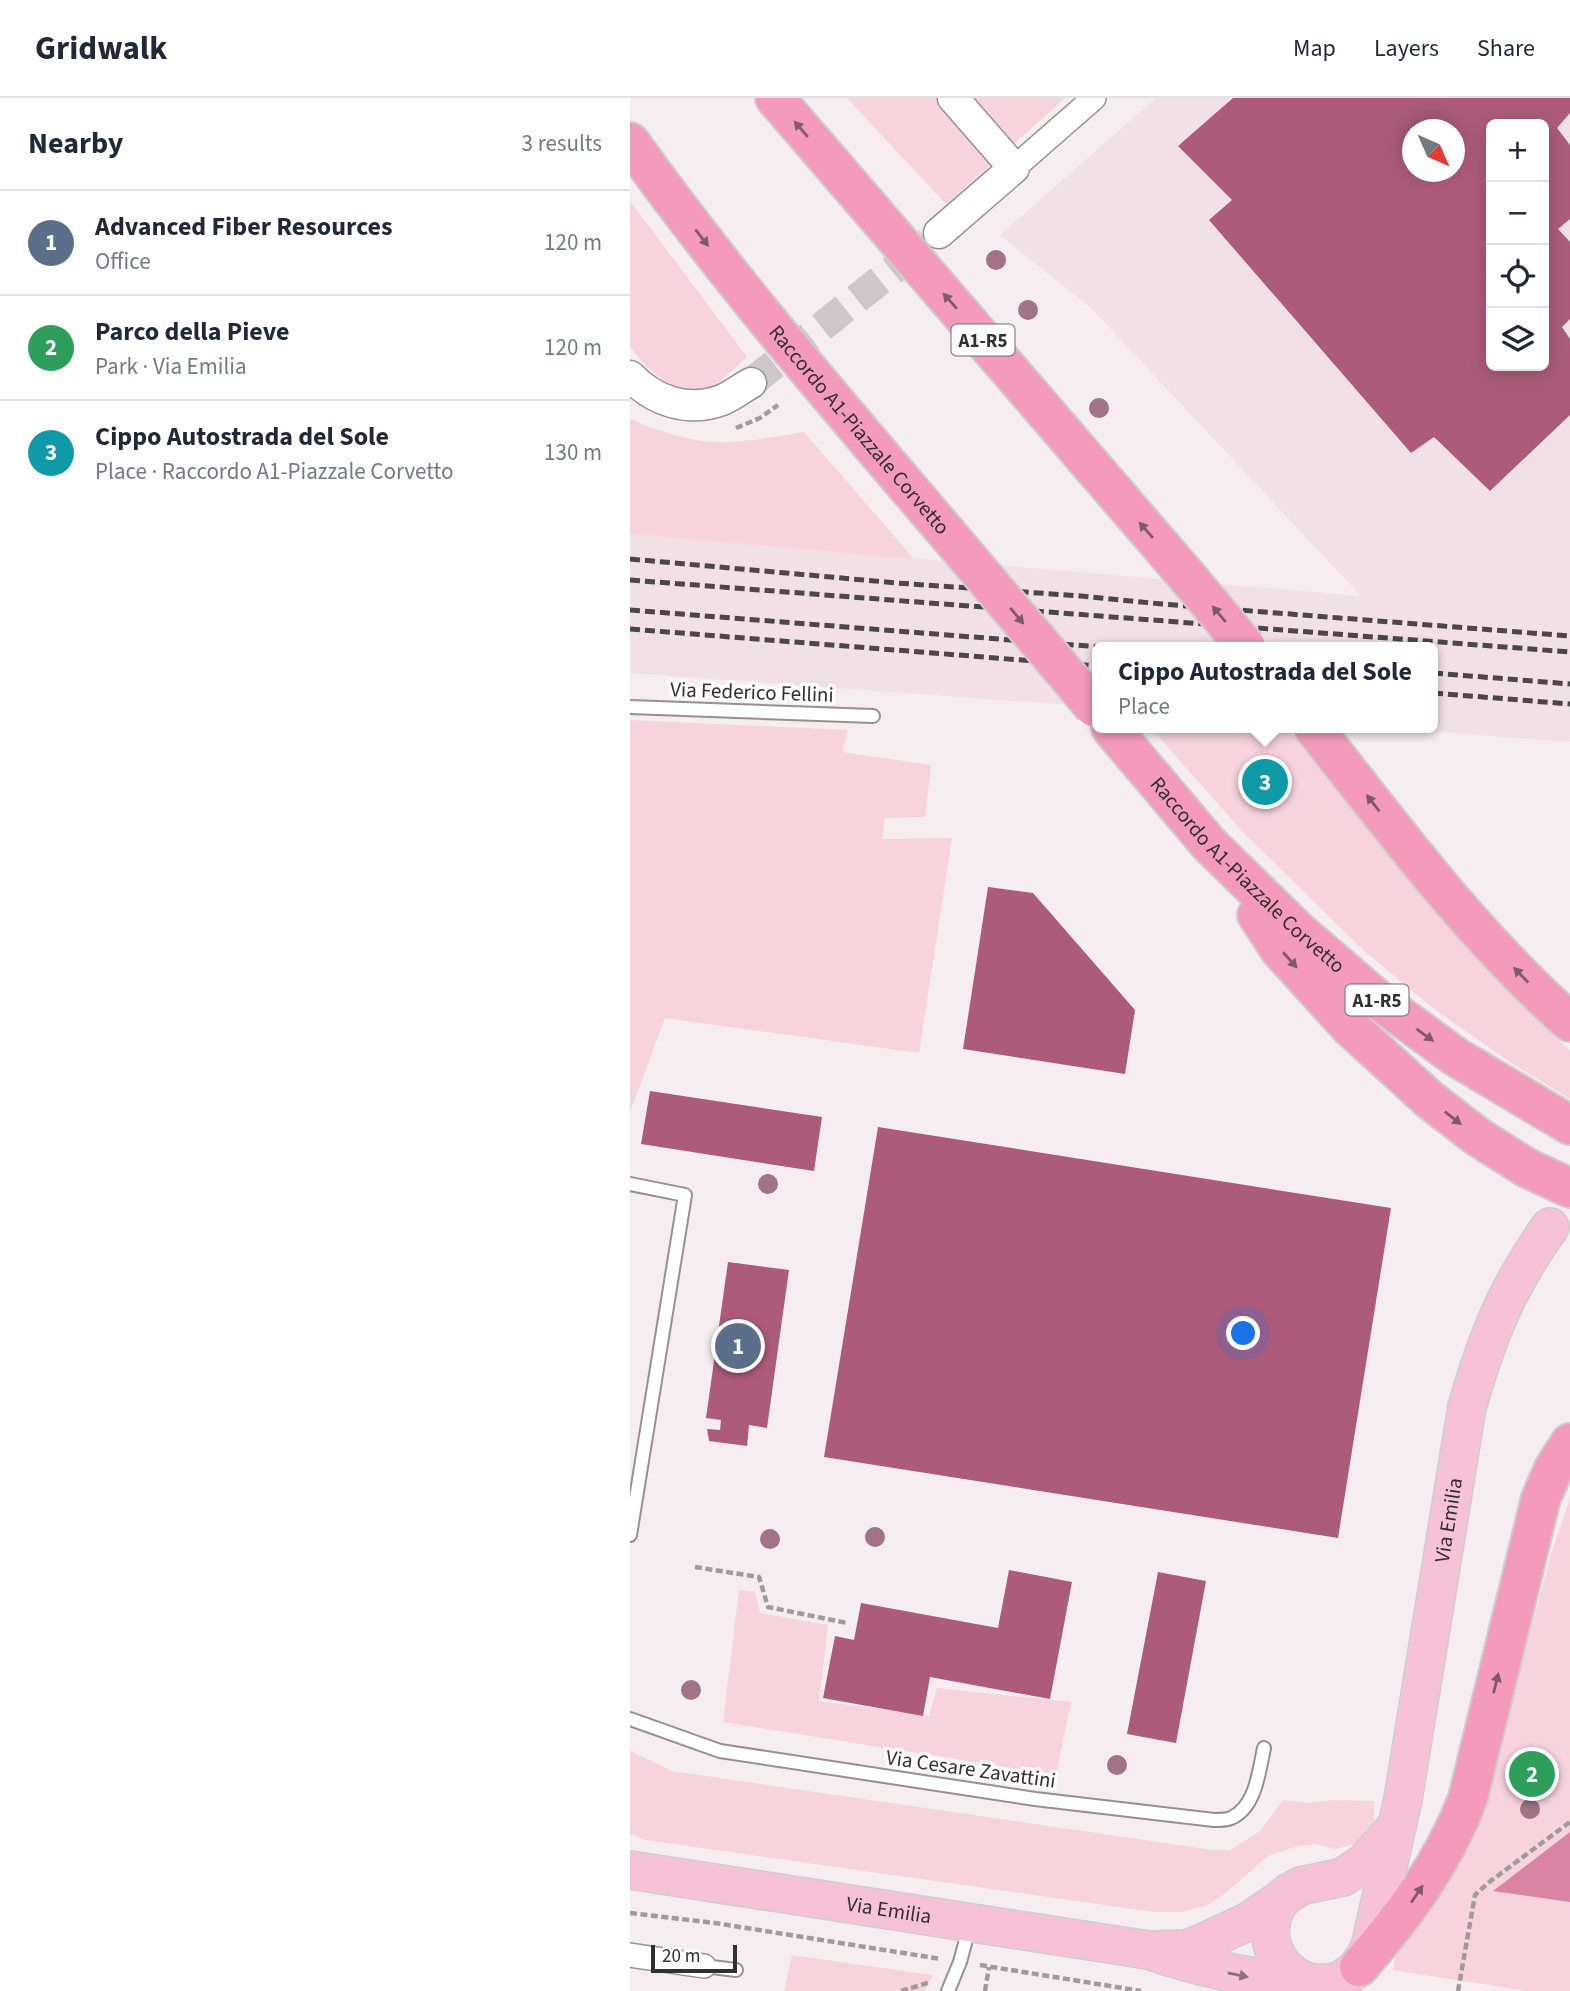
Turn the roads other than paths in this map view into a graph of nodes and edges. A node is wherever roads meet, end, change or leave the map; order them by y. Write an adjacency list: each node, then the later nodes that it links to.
1 (775, 98): 9 (highway, A1-R5, one-way to 1, bridge)
2 (953, 98): 5 (street)
3 (1094, 98): 5 (street)
4 (630, 142): 10 (highway, Raccordo A1-Piazzale Corvetto / A1-R5, one-way to 10, bridge)
5 (1014, 168): 6 (street)
6 (939, 233)
7 (630, 376): 8 (street)
8 (751, 383)
9 (1243, 642)
10 (1092, 704)
11 (630, 707): 12 (lane, Via Federico Fellini)
12 (873, 716)
13 (1116, 733): 15 (highway, Raccordo A1-Piazzale Corvetto / A1-R5)
14 (1318, 733): 16 (highway, one-way to 14)
15 (1209, 844): 17 (highway, Raccordo A1-Piazzale Corvetto / A1-R5, one-way to 17); 19 (highway, one-way to 19)
16 (1570, 1022)
17 (1570, 1125)
18 (630, 1184): 22 (lane)
19 (1570, 1188)
20 (1550, 1227): 25 (main road, Via Emilia)
21 (1570, 1443): 30 (highway, one-way to 21)
22 (630, 1535)
23 (630, 1719): 24 (lane, Via Cesare Zavattini)
24 (1264, 1748)
25 (1395, 1828): 27 (main road, Via Emilia); 30 (main road, Via Emilia)
26 (630, 1870): 28 (main road, Via Emilia)
27 (1306, 1887): 29 (main road, Via Emilia); 30 (main road); 34 (main road)
28 (971, 1923): 29 (main road, Via Emilia); 35 (lane)
29 (1148, 1950): 34 (main road, Via Emilia, one-way to 34)
30 (1365, 1954): 34 (main road, Via Emilia)
31 (630, 1955): 32 (street)
32 (704, 1966): 33 (lane)
33 (736, 1970)
34 (1317, 1983)
35 (948, 1991)

